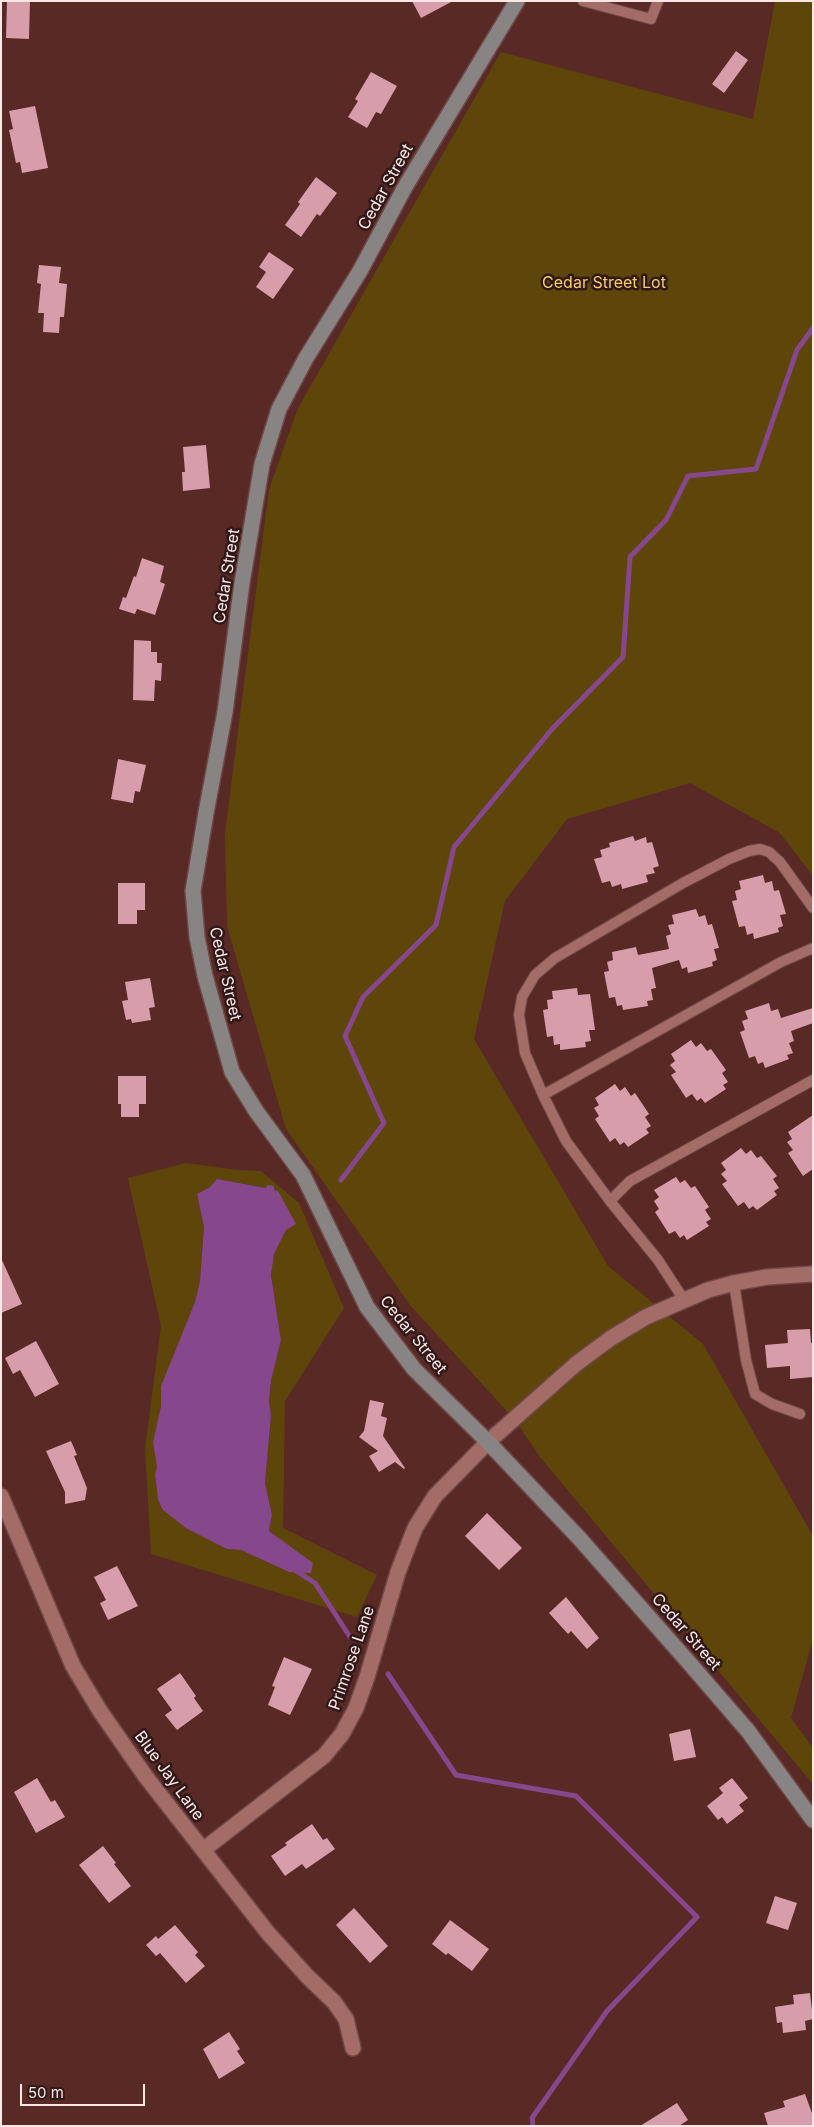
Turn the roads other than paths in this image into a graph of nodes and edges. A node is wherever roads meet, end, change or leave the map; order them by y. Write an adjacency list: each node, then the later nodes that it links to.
1 (517, 1): 13 (street, Cedar Street)
2 (583, 1): 3 (lane)
3 (658, 1)
4 (813, 908): 7 (lane)
5 (813, 948): 7 (lane)
6 (813, 1080): 8 (lane)
7 (543, 1095): 8 (lane)
8 (610, 1201): 11 (lane)
9 (813, 1274): 10 (street, Primrose Lane)
10 (734, 1283): 11 (street, Primrose Lane); 12 (lane)
11 (684, 1300): 13 (street, Primrose Lane)
12 (800, 1414)
13 (488, 1442): 15 (street, Cedar Street); 16 (street, Primrose Lane)
14 (1, 1496): 16 (street, Blue Jay Lane)
15 (813, 1820)
16 (202, 1850): 17 (street, Blue Jay Lane)
17 (353, 2048)

